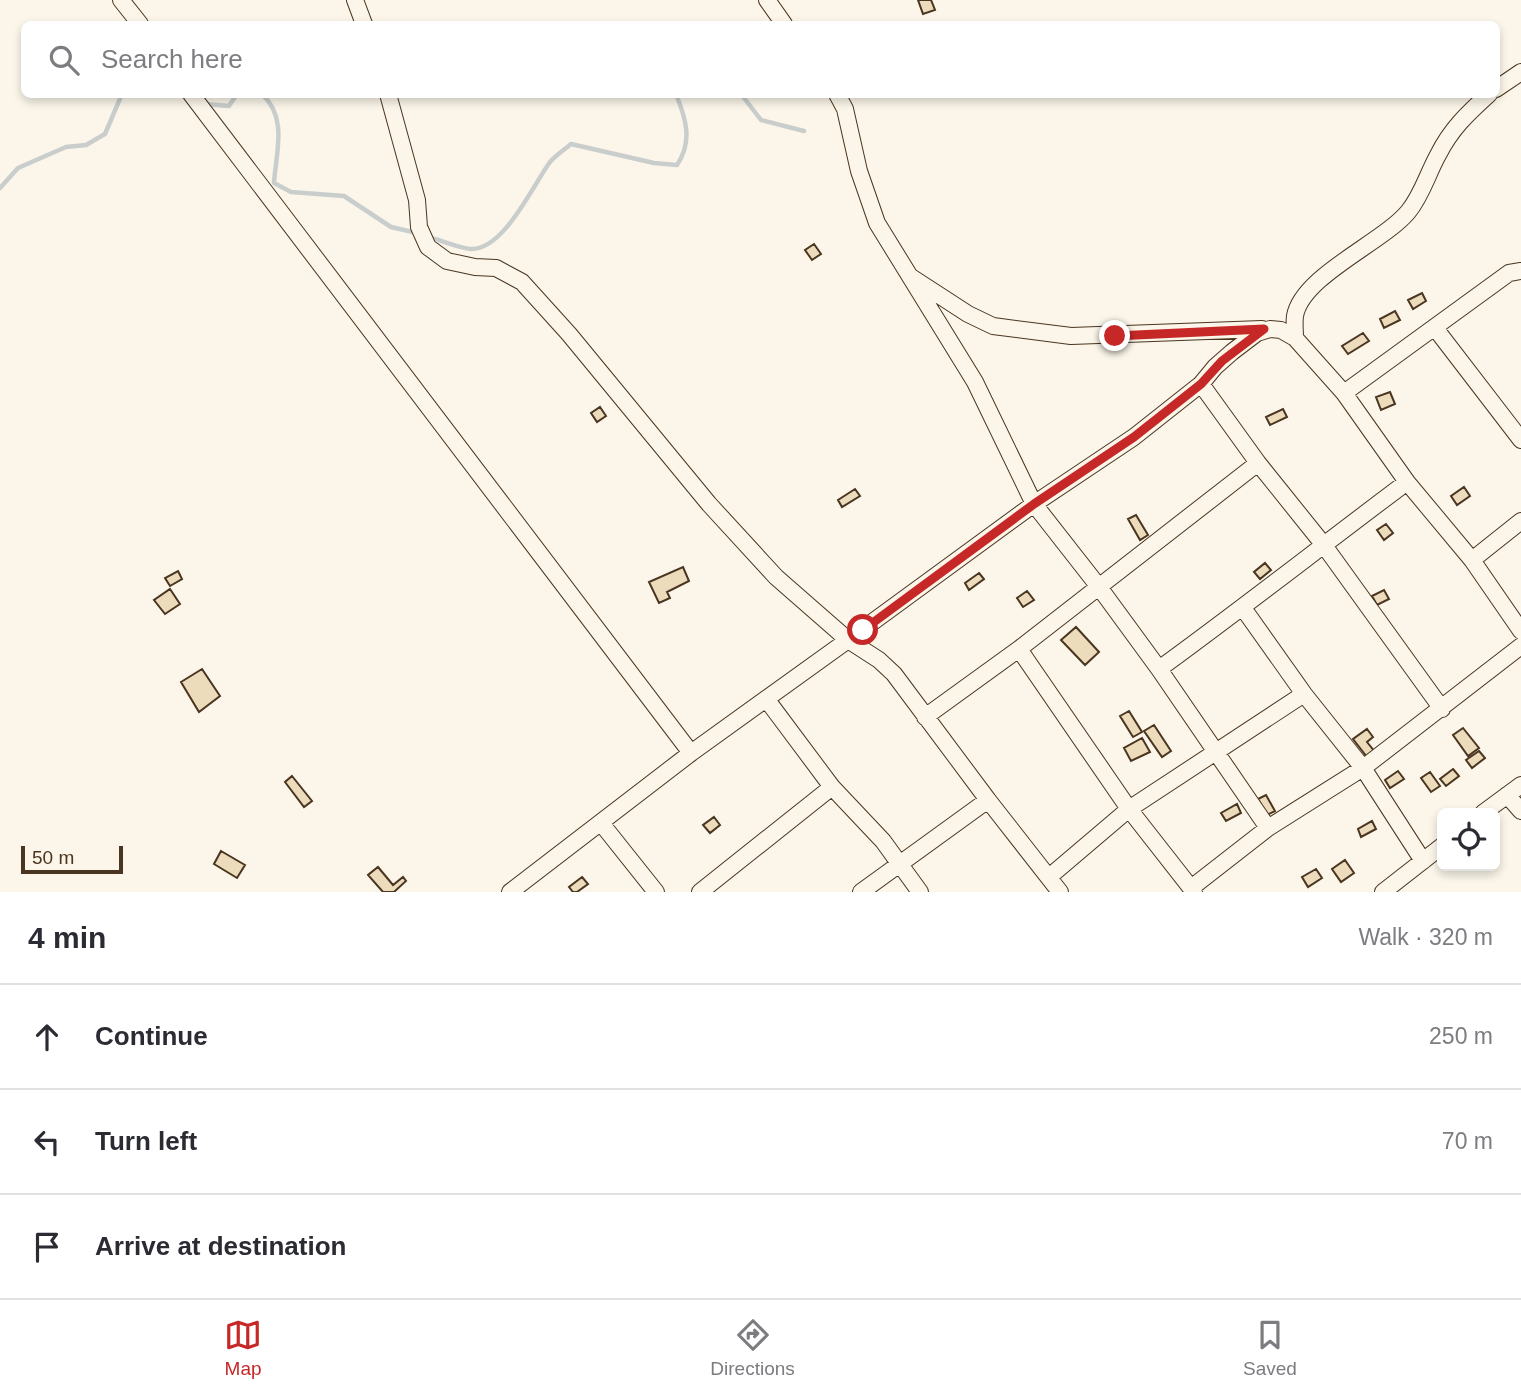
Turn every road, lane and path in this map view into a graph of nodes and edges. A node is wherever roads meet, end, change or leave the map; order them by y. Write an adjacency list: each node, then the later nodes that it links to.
1 (121, 0): 4 (street)
2 (355, 0): 5 (street)
3 (767, 0): 6 (street)
4 (138, 21)
5 (363, 21)
6 (782, 21)
7 (1521, 72): 8 (street)
8 (1500, 86)
9 (194, 98): 38 (street)
10 (389, 98): 30 (street)
11 (839, 98): 14 (street)
12 (1485, 98): 17 (street)
13 (1521, 271): 15 (street)
14 (909, 275): 16 (street); 23 (street)
15 (1435, 328): 19 (street); 20 (street)
16 (1264, 329): 17 (street); 18 (street)
17 (1295, 338): 19 (street)
18 (1201, 384): 21 (street); 23 (street)
19 (1344, 393): 22 (street)
20 (1521, 440)
21 (1258, 463): 25 (street); 27 (street)
22 (1408, 482): 25 (street); 26 (street)
23 (1034, 504): 27 (street); 30 (street)
24 (1521, 521): 26 (street)
25 (1323, 544): 28 (street); 36 (street)
26 (1472, 560): 29 (street)
27 (1099, 587): 32 (street); 33 (street)
28 (1243, 608): 33 (street); 34 (street)
29 (1521, 631)
30 (848, 640): 35 (street); 37 (street)
31 (1521, 646): 36 (street)
32 (1019, 649): 37 (street); 46 (street)
33 (1158, 669): 39 (street)
34 (1304, 694): 39 (street); 40 (street)
35 (767, 700): 38 (street); 42 (street)
36 (1442, 709): 40 (street)
37 (925, 717): 44 (street)
38 (691, 753): 48 (street)
39 (1215, 753): 46 (street); 49 (street)
40 (1363, 768): 49 (street); 51 (street)
41 (1521, 785): 43 (street)
42 (832, 787): 52 (street); 57 (street)
43 (1507, 794): 45 (street); 47 (street)
44 (988, 800): 52 (street); 53 (street)
45 (1489, 808)
46 (1129, 809): 53 (street); 54 (street)
47 (1521, 811)
48 (601, 823): 55 (street); 56 (street)
49 (1268, 828): 54 (street)
50 (1437, 850): 51 (street)
51 (1423, 861): 61 (street)
52 (900, 863): 58 (street); 59 (street)
53 (1049, 877): 60 (street)
54 (1192, 890)
55 (510, 892)
56 (656, 892)
57 (699, 892)
58 (861, 892)
59 (920, 892)
60 (1060, 892)
61 (1383, 892)

